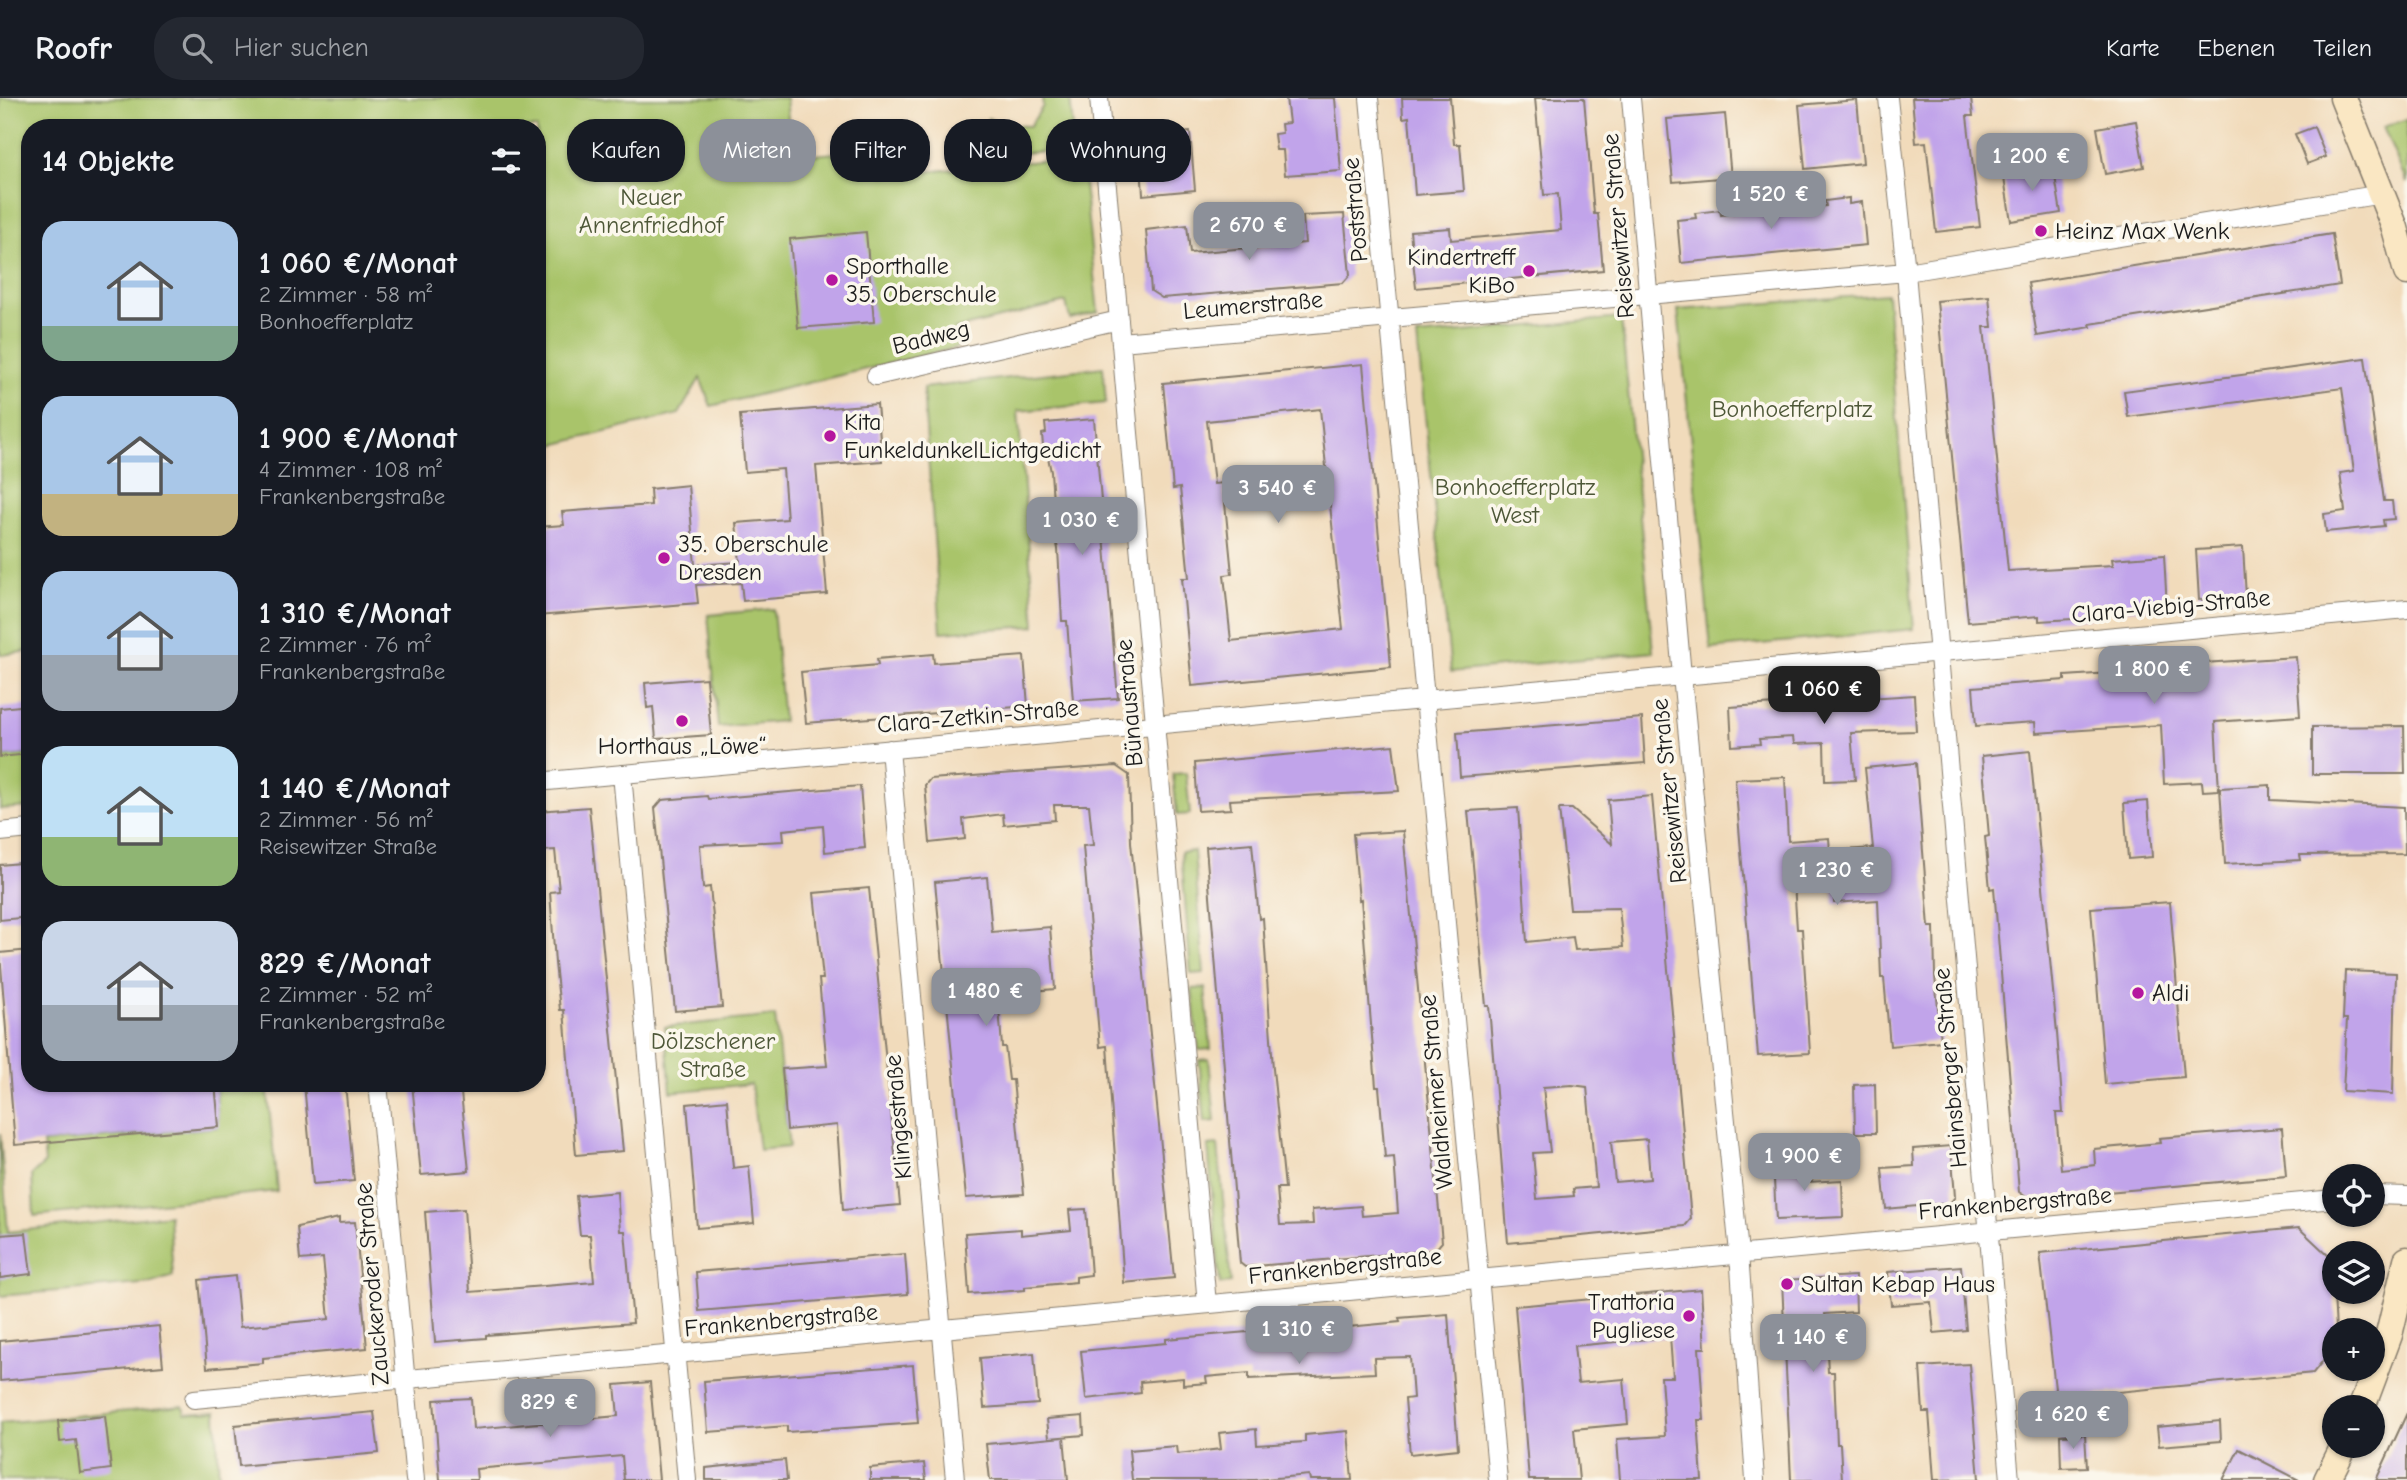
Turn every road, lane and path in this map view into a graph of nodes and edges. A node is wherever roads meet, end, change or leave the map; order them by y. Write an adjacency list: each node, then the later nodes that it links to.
1 (1098, 98): 11 (street, Bünaustraße)
2 (1369, 98): 10 (street, Poststraße)
3 (1631, 98): 9 (street, Reisewitzer Straße)
4 (1888, 98): 7 (street)
5 (2343, 98): 6 (main road)
6 (2382, 194): 7 (street); 8 (main road)
7 (1906, 272): 9 (street); 15 (street)
8 (2407, 272)
9 (1648, 295): 10 (street); 16 (street, Reisewitzer Straße)
10 (1388, 318): 12 (street, Leumerstraße); 17 (street)
11 (1119, 320): 12 (street, Bünaustraße); 13 (street, Badweg)
12 (1121, 342): 18 (street, Bünaustraße)
13 (877, 376)
14 (2407, 609): 15 (street, Clara-Viebig-Straße)
15 (1939, 652): 16 (street); 28 (street, Hainsberger Straße)
16 (1682, 676): 17 (street); 29 (street, Reisewitzer Straße)
17 (1423, 700): 18 (street, Clara-Zetkin-Straße); 31 (street, Waldheimer Straße)
18 (1155, 723): 19 (street, Clara-Zetkin-Straße); 32 (street, Bünaustraße)
19 (890, 750): 20 (street, Clara-Zetkin-Straße); 33 (street, Klingestraße)
20 (622, 774): 21 (street, Clara-Zetkin-Straße); 34 (street)
21 (546, 781)
22 (21, 830): 23 (street)
23 (0, 832)
24 (379, 1092): 35 (street, Zauckeroder Straße)
25 (2385, 1195): 26 (street)
26 (2407, 1196)
27 (2322, 1200): 28 (street, Frankenbergstraße)
28 (1989, 1230): 29 (street, Frankenbergstraße); 44 (street, Hainsberger Straße)
29 (1739, 1253): 31 (street, Frankenbergstraße); 43 (street, Reisewitzer Straße)
30 (2407, 1260): 36 (main road)
31 (1479, 1277): 32 (street, Frankenbergstraße); 42 (street, Waldheimer Straße)
32 (1207, 1304): 33 (street, Frankenbergstraße)
33 (942, 1330): 34 (street, Frankenbergstraße); 41 (street, Klingestraße)
34 (675, 1354): 35 (street, Frankenbergstraße); 40 (street)
35 (405, 1380): 37 (street, Frankenbergstraße); 39 (street, Zauckeroder Straße)
36 (2367, 1395)
37 (194, 1399)
38 (2338, 1458): 45 (main road)
39 (415, 1480)
40 (687, 1480)
41 (956, 1480)
42 (1498, 1480)
43 (1755, 1480)
44 (2010, 1480)
45 (2327, 1480)

